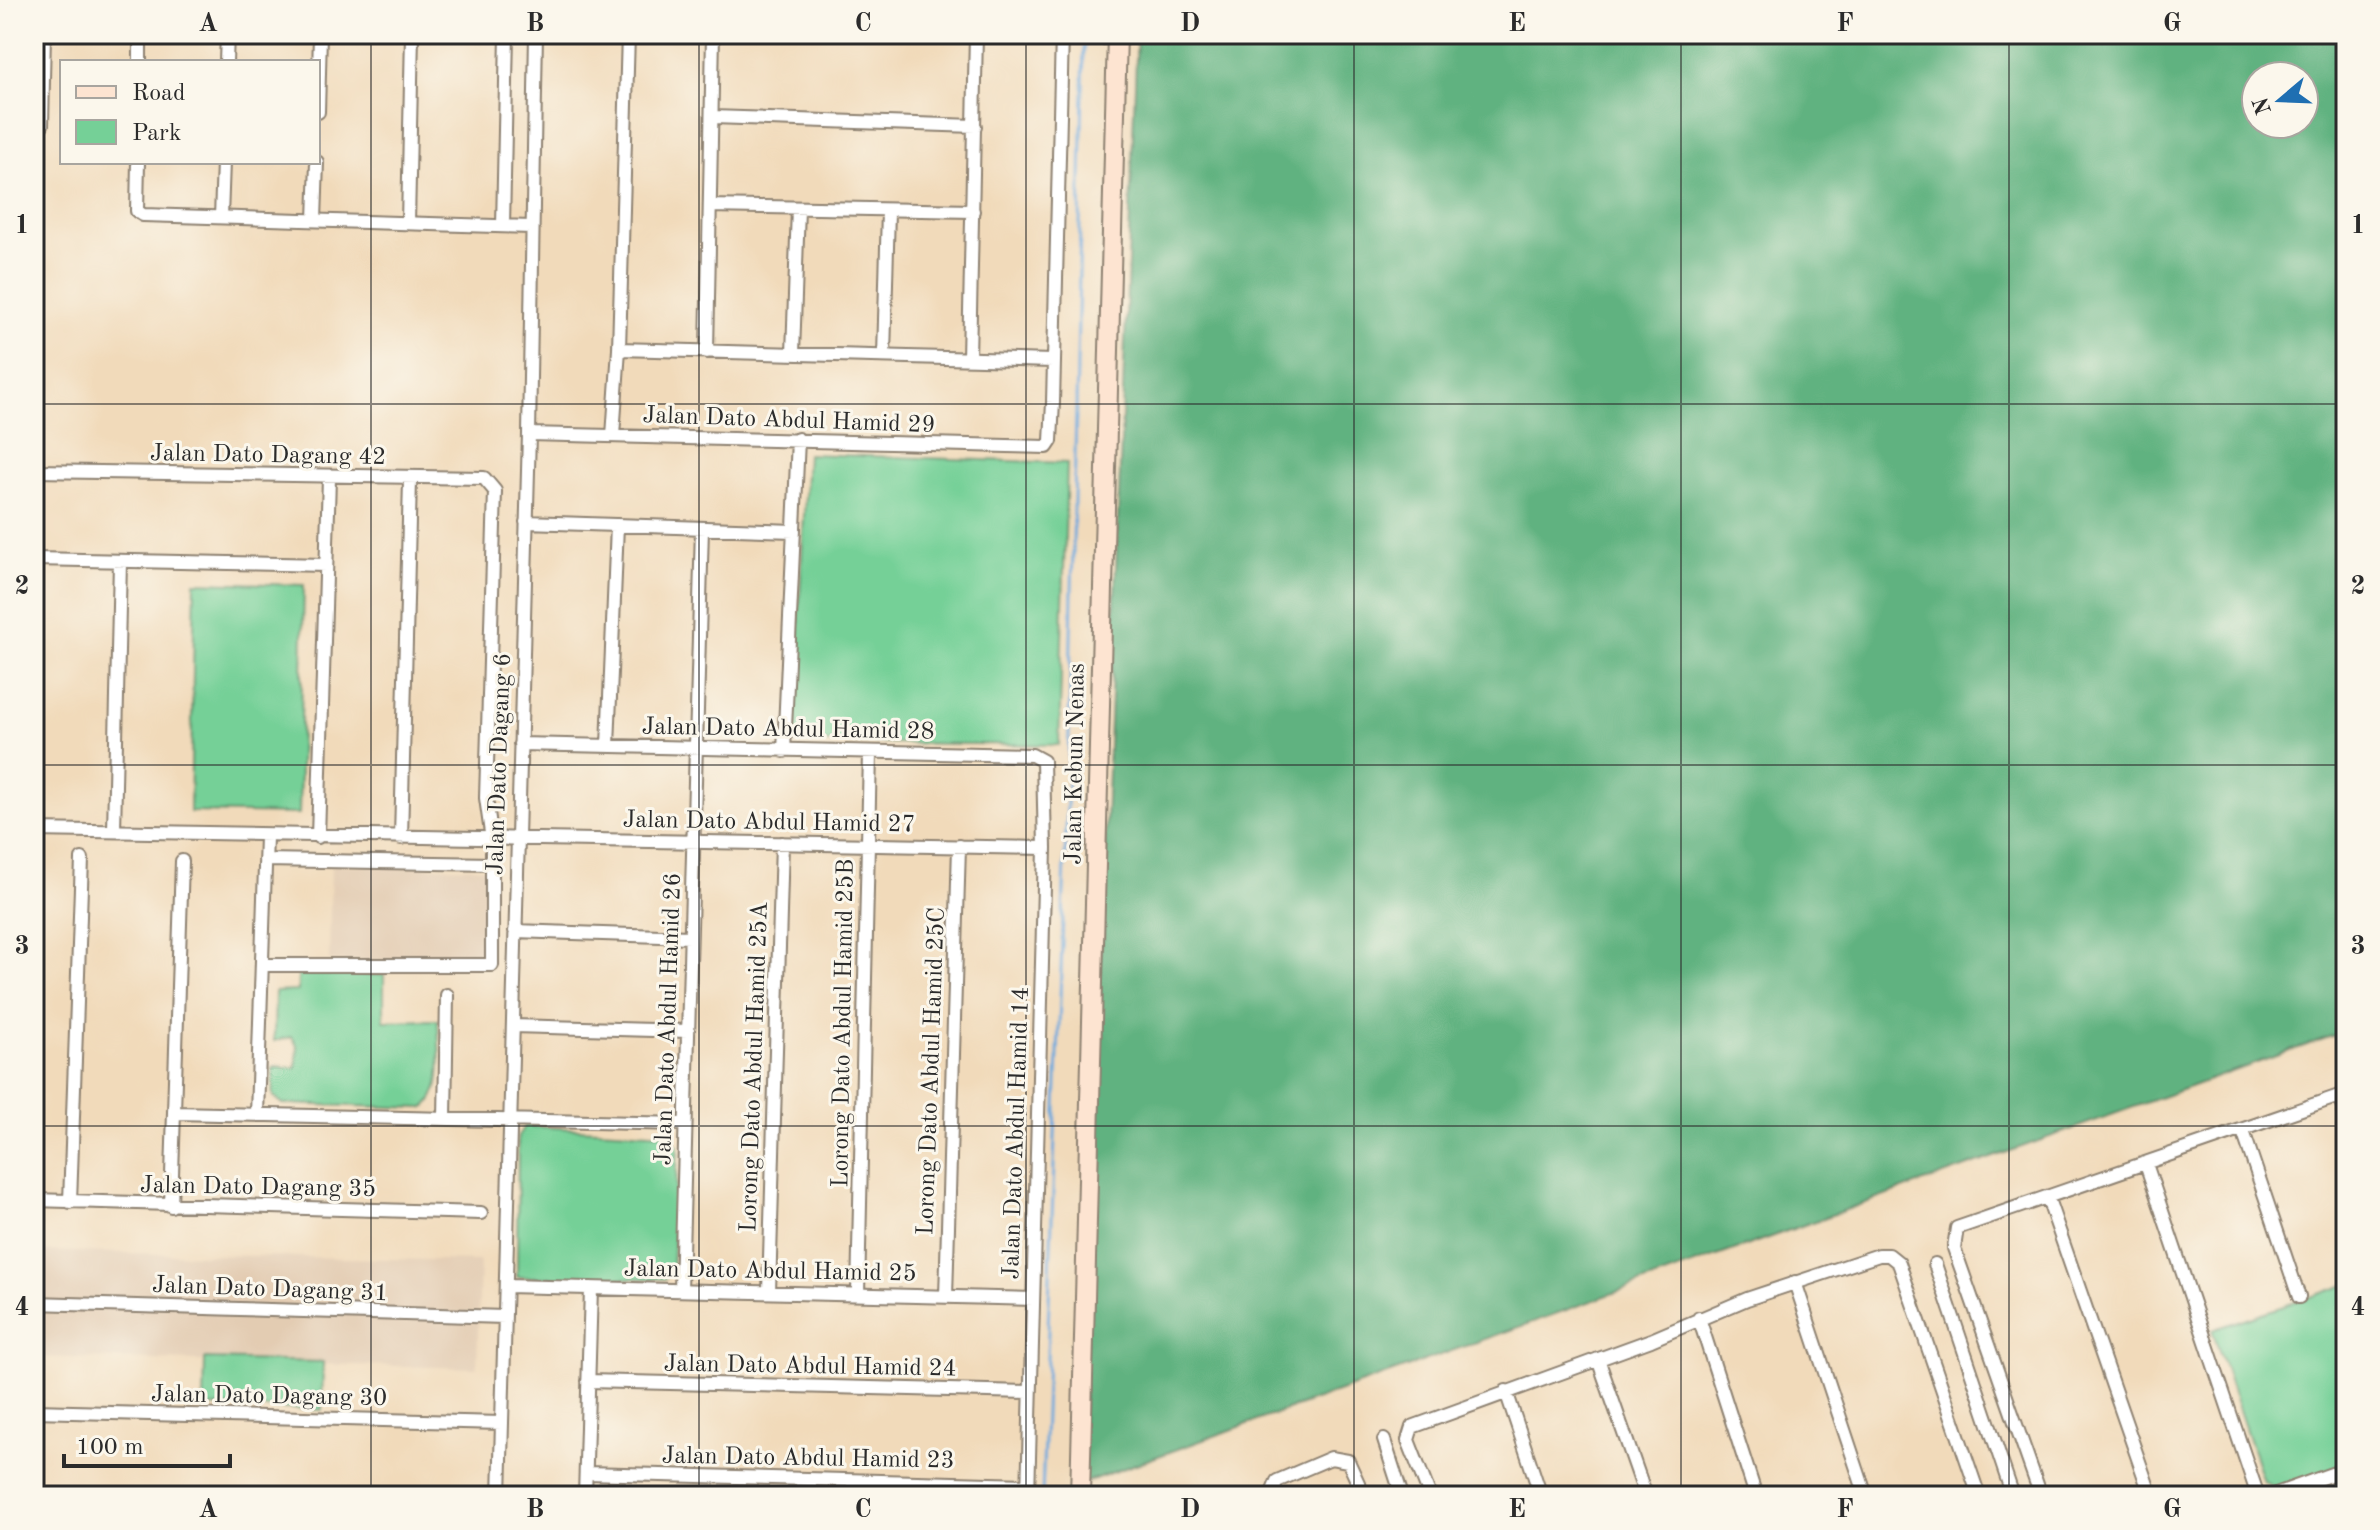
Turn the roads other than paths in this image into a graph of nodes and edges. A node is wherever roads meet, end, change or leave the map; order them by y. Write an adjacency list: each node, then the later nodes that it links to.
1 (44, 34): 18 (street)
2 (140, 34): 14 (street)
3 (227, 34): 15 (street)
4 (320, 34): 16 (street)
5 (412, 34): 29 (street)
6 (507, 34): 30 (street)
7 (536, 34): 31 (street, Jalan Dato Dagang 6)
8 (628, 34): 32 (street)
9 (713, 34): 17 (street)
10 (909, 34): 11 (street)
11 (976, 35): 12 (street); 19 (street)
12 (1062, 35): 13 (street); 37 (street)
13 (1117, 36): 117 (street, Jalan Kebun Nenas)
14 (140, 60)
15 (226, 60)
16 (319, 60)
17 (712, 117): 19 (street); 23 (street)
18 (42, 125)
19 (975, 126): 26 (street)
20 (138, 164): 27 (street)
21 (223, 164): 27 (street)
22 (317, 164): 28 (street)
23 (710, 206): 24 (street); 33 (street)
24 (798, 208): 25 (street); 34 (street)
25 (888, 211): 26 (street); 35 (street)
26 (973, 211): 36 (street)
27 (221, 217): 28 (street)
28 (315, 220): 29 (street)
29 (408, 223): 30 (street)
30 (503, 226): 31 (street)
31 (531, 227): 38 (street, Jalan Dato Dagang 6)
32 (619, 349): 33 (street); 39 (street)
33 (707, 352): 34 (street)
34 (793, 354): 35 (street)
35 (884, 356): 36 (street)
36 (969, 358): 37 (street)
37 (1053, 361): 40 (street, Jalan Dato Abdul Hamid 29)
38 (529, 434): 39 (street, Jalan Dato Abdul Hamid 29); 44 (street, Jalan Dato Dagang 6)
39 (613, 436): 40 (street, Jalan Dato Abdul Hamid 29)
40 (798, 439): 47 (street)
41 (34, 471): 42 (street, Jalan Dato Dagang 42)
42 (329, 478): 43 (street, Jalan Dato Dagang 42); 50 (street)
43 (410, 480): 61 (street); 63 (street, Jalan Dato Dagang 42)
44 (526, 522): 45 (street); 51 (street, Jalan Dato Dagang 6)
45 (617, 525): 46 (street); 52 (street)
46 (702, 528): 47 (street); 53 (street, Jalan Dato Abdul Hamid 26)
47 (794, 531): 54 (street)
48 (34, 559): 49 (street)
49 (120, 561): 50 (street); 58 (street)
50 (326, 565): 60 (street)
51 (520, 744): 52 (street, Jalan Dato Abdul Hamid 28); 62 (street, Jalan Dato Dagang 6)
52 (608, 746): 53 (street, Jalan Dato Abdul Hamid 28)
53 (697, 748): 54 (street, Jalan Dato Abdul Hamid 28); 64 (street, Jalan Dato Abdul Hamid 26)
54 (784, 751): 55 (street, Jalan Dato Abdul Hamid 28)
55 (870, 753): 56 (street, Jalan Dato Abdul Hamid 28); 66 (street, Lorong Dato Abdul Hamid 25B)
56 (1045, 771): 68 (street, Jalan Dato Abdul Hamid 14)
57 (34, 830): 58 (street, Jalan Dato Abdul Hamid 27)
58 (114, 831): 59 (street, Jalan Dato Abdul Hamid 27)
59 (266, 836): 60 (street, Jalan Dato Abdul Hamid 27); 70 (street)
60 (318, 837): 61 (street, Jalan Dato Abdul Hamid 27)
61 (401, 838): 63 (street, Jalan Dato Abdul Hamid 27)
62 (518, 839): 63 (street, Jalan Dato Abdul Hamid 27); 64 (street, Jalan Dato Abdul Hamid 27); 73 (street, Jalan Dato Dagang 6)
63 (492, 840): 72 (street)
64 (694, 842): 65 (street, Jalan Dato Abdul Hamid 27); 74 (street, Jalan Dato Abdul Hamid 26)
65 (782, 843): 66 (street, Jalan Dato Abdul Hamid 27); 97 (street, Lorong Dato Abdul Hamid 25A)
66 (868, 845): 67 (street, Jalan Dato Abdul Hamid 27); 98 (street, Lorong Dato Abdul Hamid 25B)
67 (959, 846): 68 (street, Jalan Dato Abdul Hamid 27); 99 (street, Lorong Dato Abdul Hamid 25C)
68 (1045, 848): 101 (street, Jalan Dato Abdul Hamid 14)
69 (82, 859): 89 (street)
70 (265, 860): 72 (street); 75 (street)
71 (182, 861): 79 (street)
72 (492, 864): 75 (street)
73 (515, 931): 74 (street); 77 (street, Jalan Dato Dagang 6)
74 (690, 937): 78 (street, Jalan Dato Abdul Hamid 26)
75 (262, 965): 80 (street)
76 (447, 995): 82 (street)
77 (513, 1026): 78 (street); 83 (street, Jalan Dato Dagang 6)
78 (688, 1031): 84 (street, Jalan Dato Abdul Hamid 26)
79 (174, 1113): 80 (street); 90 (street)
80 (257, 1115): 82 (street)
81 (2346, 1117): 85 (street)
82 (445, 1119): 83 (street)
83 (510, 1121): 84 (street); 94 (street, Jalan Dato Dagang 6)
84 (685, 1124): 96 (street, Jalan Dato Abdul Hamid 26)
85 (2243, 1131): 86 (street); 100 (street)
86 (2146, 1164): 87 (street); 130 (street)
87 (2048, 1199): 128 (street); 129 (street)
88 (34, 1200): 89 (street, Jalan Dato Dagang 35)
89 (70, 1202): 90 (street, Jalan Dato Dagang 35)
90 (171, 1206): 91 (street, Jalan Dato Dagang 35)
91 (481, 1213)
92 (1935, 1264): 127 (street)
93 (1795, 1282): 104 (street); 125 (street); 126 (street)
94 (506, 1286): 95 (street, Jalan Dato Abdul Hamid 25); 103 (street, Jalan Dato Dagang 6)
95 (591, 1288): 96 (street, Jalan Dato Abdul Hamid 25); 106 (street)
96 (681, 1290): 97 (street, Jalan Dato Abdul Hamid 25)
97 (769, 1292): 98 (street, Jalan Dato Abdul Hamid 25)
98 (858, 1294): 99 (street, Jalan Dato Abdul Hamid 25)
99 (946, 1297): 101 (street, Jalan Dato Abdul Hamid 25)
100 (2299, 1297)
101 (1033, 1299): 108 (street, Jalan Dato Abdul Hamid 14)
102 (34, 1303): 103 (street, Jalan Dato Dagang 31)
103 (505, 1317): 110 (street, Jalan Dato Dagang 6)
104 (1699, 1318): 105 (street); 124 (street)
105 (1598, 1359): 107 (street); 123 (street)
106 (588, 1381): 108 (street, Jalan Dato Abdul Hamid 24); 113 (street)
107 (1506, 1391): 121 (street); 122 (street)
108 (1030, 1392): 114 (street, Jalan Dato Abdul Hamid 14)
109 (34, 1411): 110 (street, Jalan Dato Dagang 30)
110 (502, 1423): 115 (street, Jalan Dato Dagang 6)
111 (1384, 1440): 120 (street)
112 (2346, 1469): 131 (street)
113 (586, 1473): 114 (street, Jalan Dato Abdul Hamid 23); 116 (street)
114 (1028, 1490)
115 (500, 1496)
116 (585, 1496)
117 (1080, 1496)
118 (1271, 1496): 119 (street)
119 (1364, 1496)
120 (1402, 1496)
121 (1430, 1496)
122 (1541, 1496)
123 (1646, 1496)
124 (1756, 1496)
125 (1866, 1496)
126 (1979, 1496)
127 (2013, 1496)
128 (2041, 1496)
129 (2151, 1496)
130 (2258, 1496)
131 (2270, 1496)

